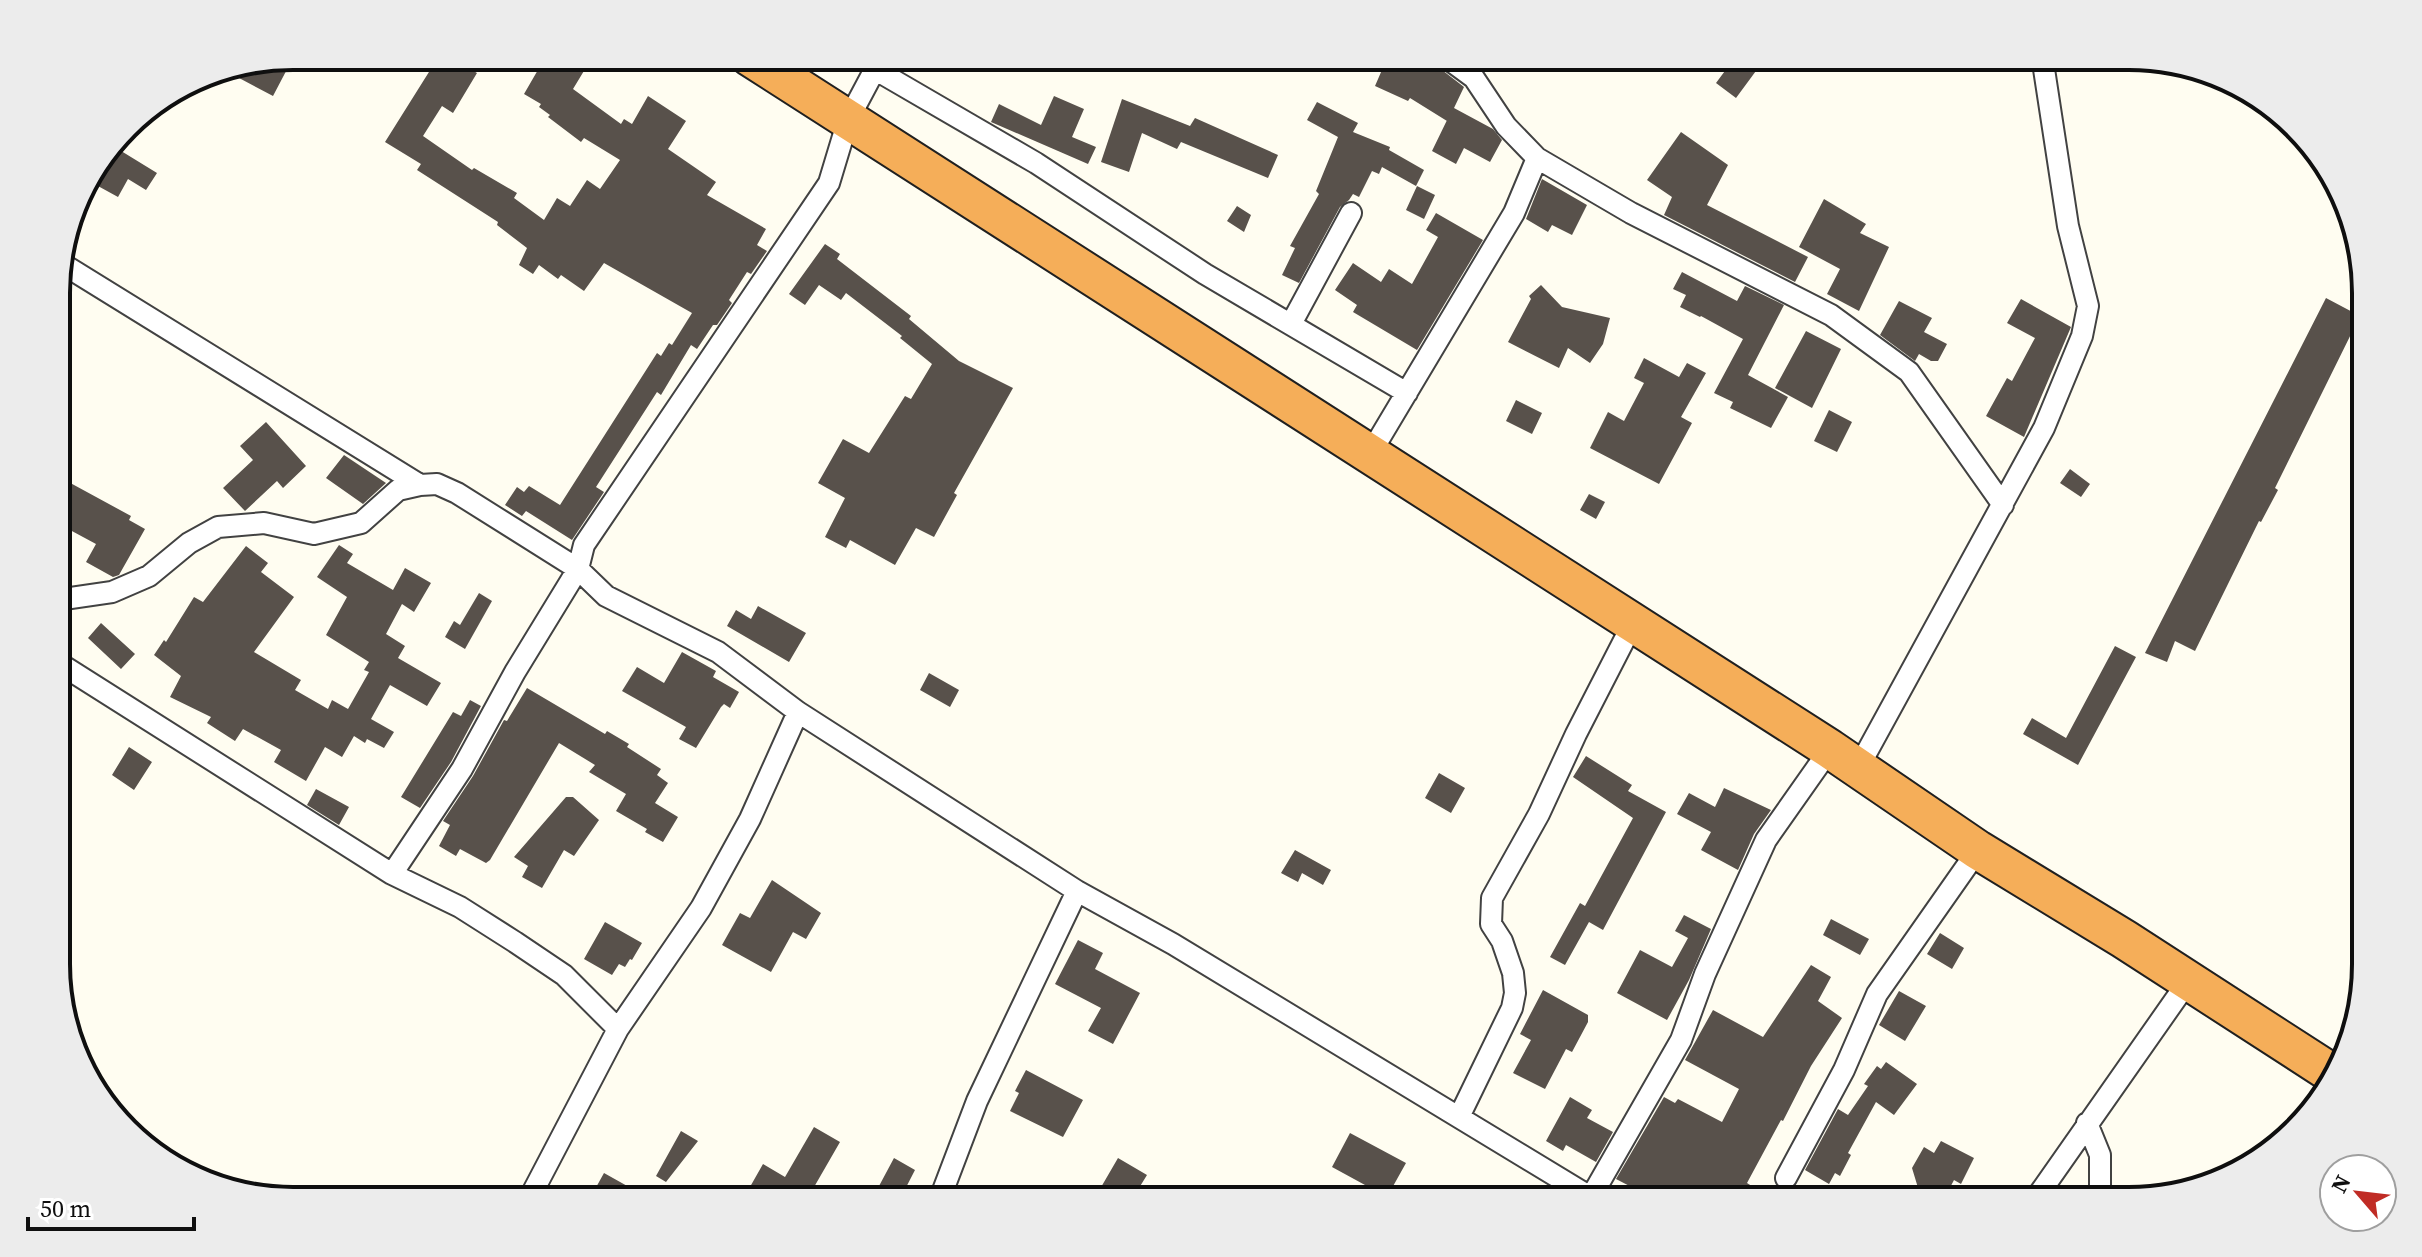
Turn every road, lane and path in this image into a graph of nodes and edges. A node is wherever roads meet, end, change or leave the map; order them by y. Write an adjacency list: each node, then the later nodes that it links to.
1 (771, 70): 6 (highway)
2 (875, 70): 6 (street)
3 (890, 70): 10 (street)
4 (1464, 70): 7 (street)
5 (2044, 70): 14 (street)
6 (848, 120): 12 (highway); 15 (street)
7 (1537, 158): 11 (street); 14 (street)
8 (1351, 213): 10 (street)
9 (71, 269): 13 (street)
10 (1291, 324): 11 (street)
11 (1407, 393): 12 (street)
12 (1370, 454): 17 (highway)
13 (420, 485): 15 (street); 16 (street)
14 (2003, 505): 20 (street)
15 (578, 569): 19 (street); 22 (street)
16 (70, 598)
17 (1633, 623): 20 (highway); 27 (street)
18 (70, 670): 22 (street)
19 (798, 712): 23 (street); 25 (street)
20 (1844, 759): 21 (highway); 33 (street)
21 (1978, 850): 24 (highway); 29 (street)
22 (392, 874): 25 (street)
23 (1077, 891): 27 (street); 31 (street)
24 (2189, 980): 26 (highway); 28 (street)
25 (618, 1029): 30 (street)
26 (2325, 1069)
27 (1459, 1117): 32 (street)
28 (2087, 1123): 34 (street); 35 (street)
29 (1786, 1178)
30 (535, 1187)
31 (945, 1187)
32 (1574, 1187)
33 (1601, 1187)
34 (2044, 1187)
35 (2100, 1187)

